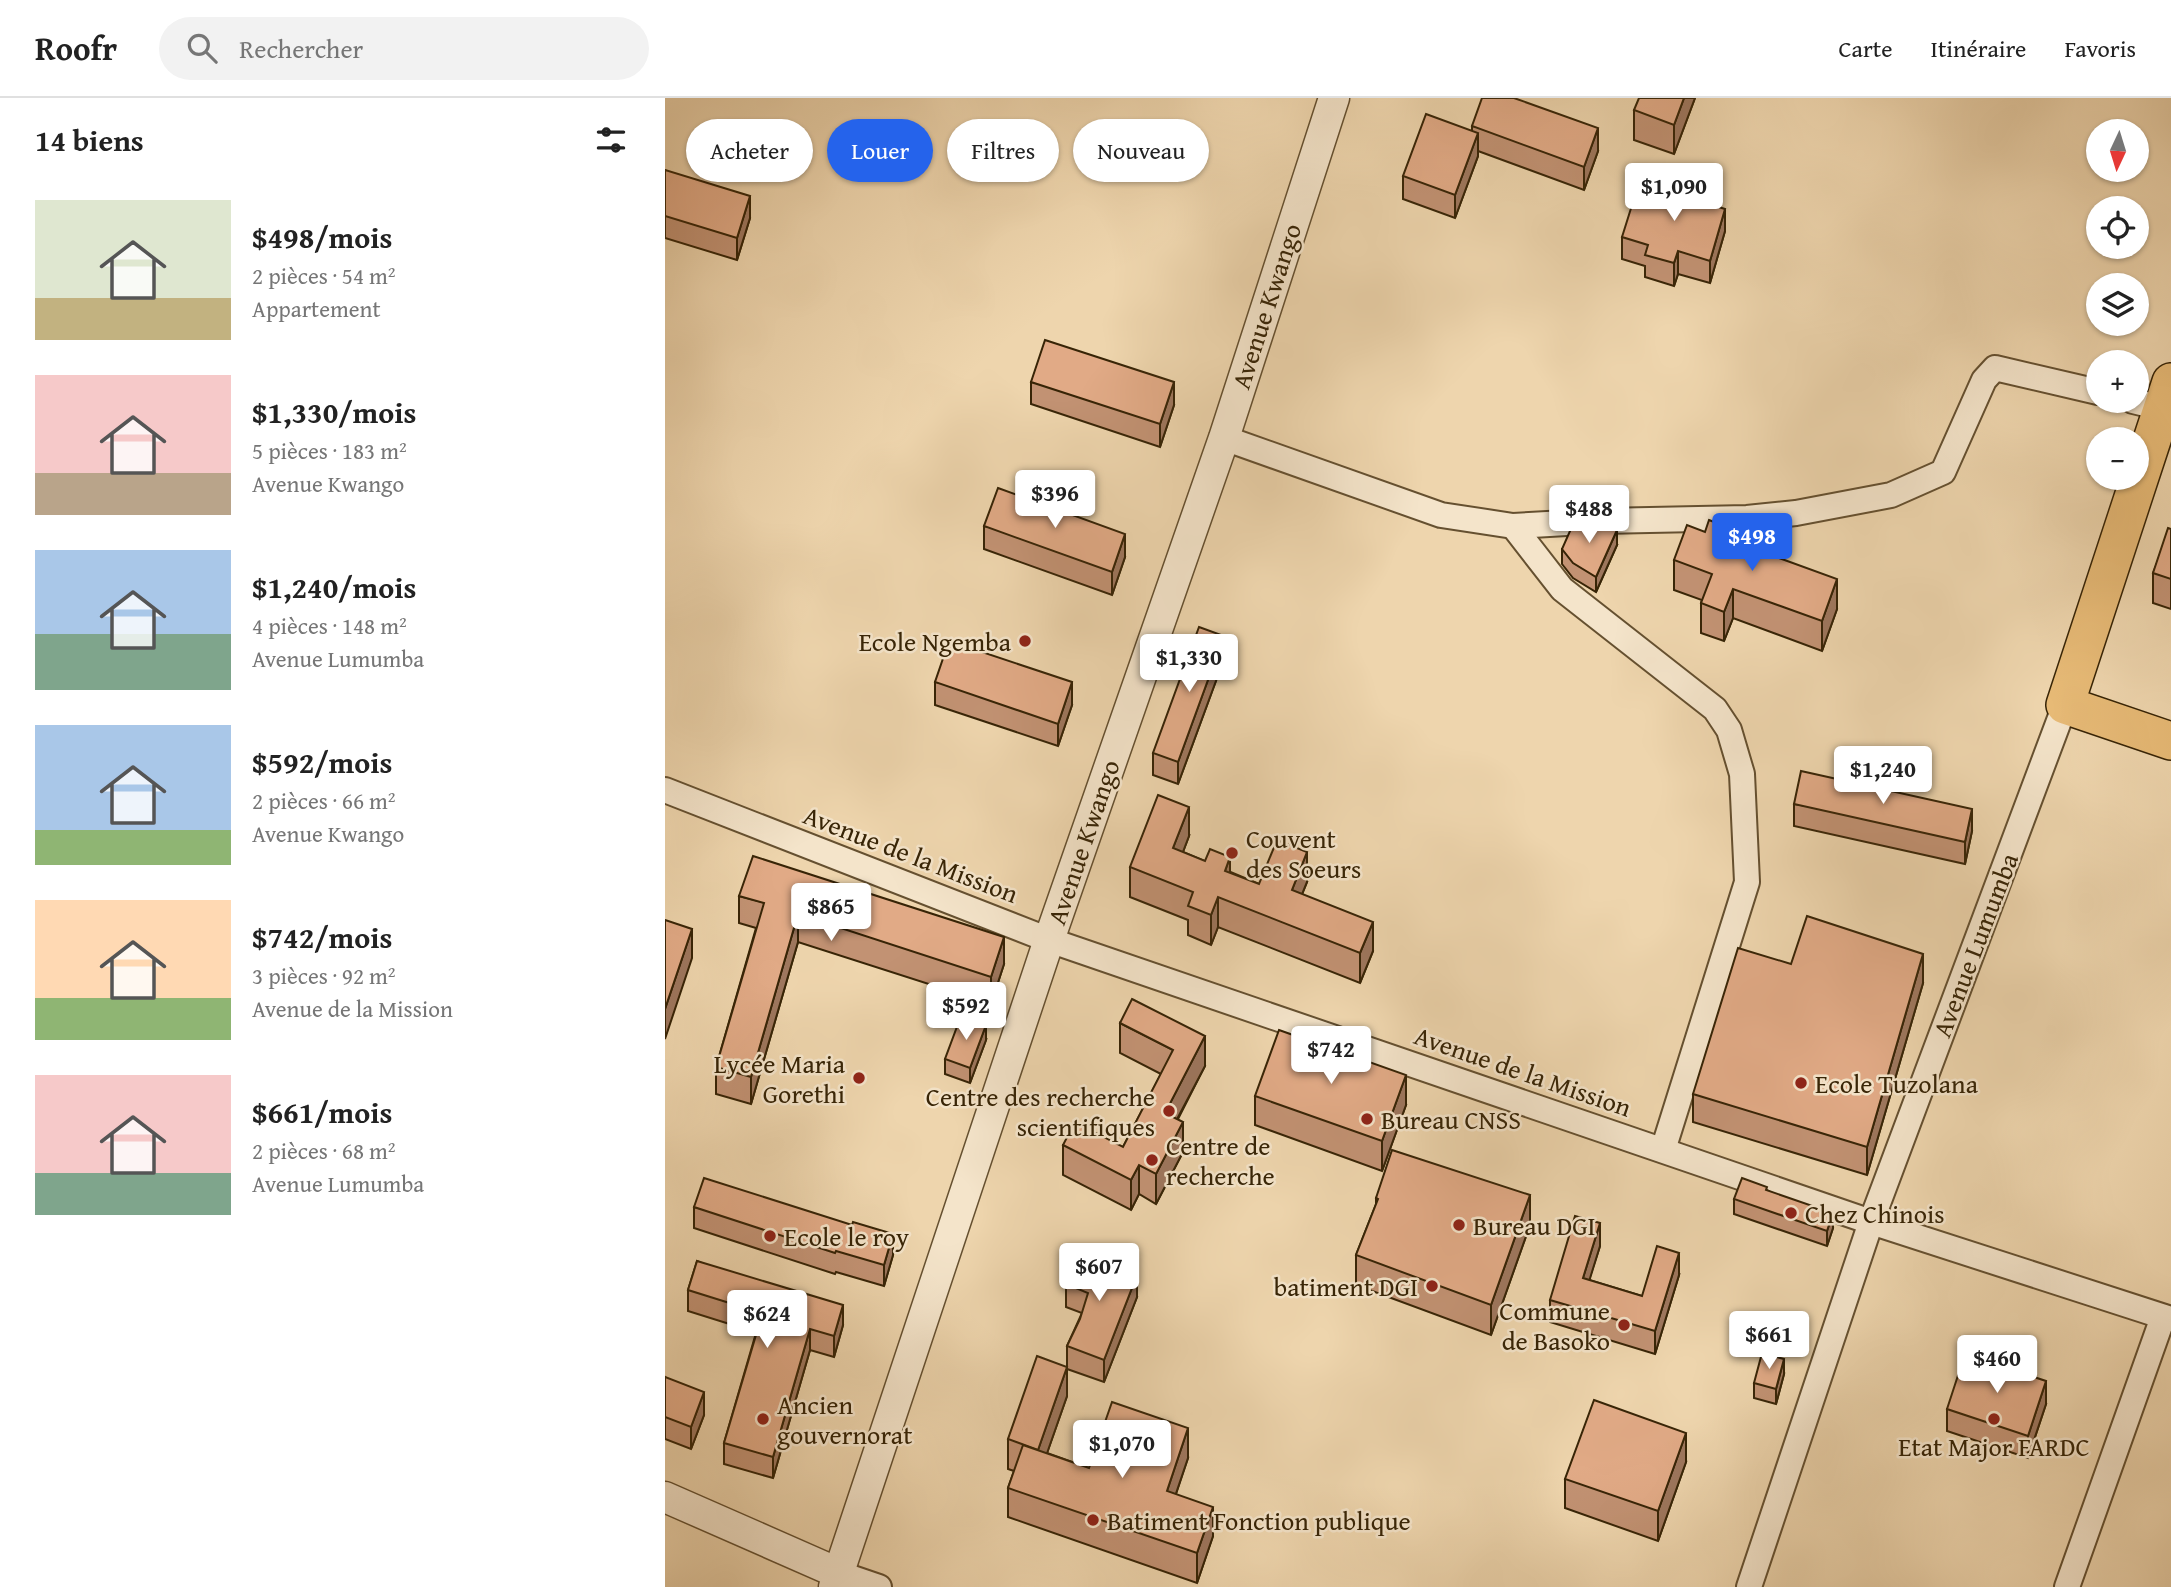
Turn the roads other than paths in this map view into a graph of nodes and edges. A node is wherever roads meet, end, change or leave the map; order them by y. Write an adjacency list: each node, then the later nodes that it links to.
1 (1334, 98): 4 (street, Avenue Kwango)
2 (2086, 389): 5 (street)
3 (2155, 397): 6 (main road, Avenue Lumumba)
4 (1223, 438): 5 (street); 9 (street, Avenue Kwango)
5 (1513, 526): 10 (street)
6 (2065, 705): 7 (main road); 11 (street, Avenue Lumumba)
7 (2171, 741)
8 (665, 790): 9 (street, Avenue de la Mission)
9 (1049, 940): 10 (street, Avenue de la Mission); 14 (street, Avenue Kwango)
10 (1663, 1150): 11 (street, Avenue de la Mission)
11 (1871, 1222): 12 (street, Avenue de la Mission); 16 (street, Avenue Lumumba)
12 (2167, 1318): 17 (street)
13 (665, 1497): 14 (street)
14 (836, 1580): 15 (street)
15 (879, 1587)
16 (1749, 1587)
17 (2067, 1587)

